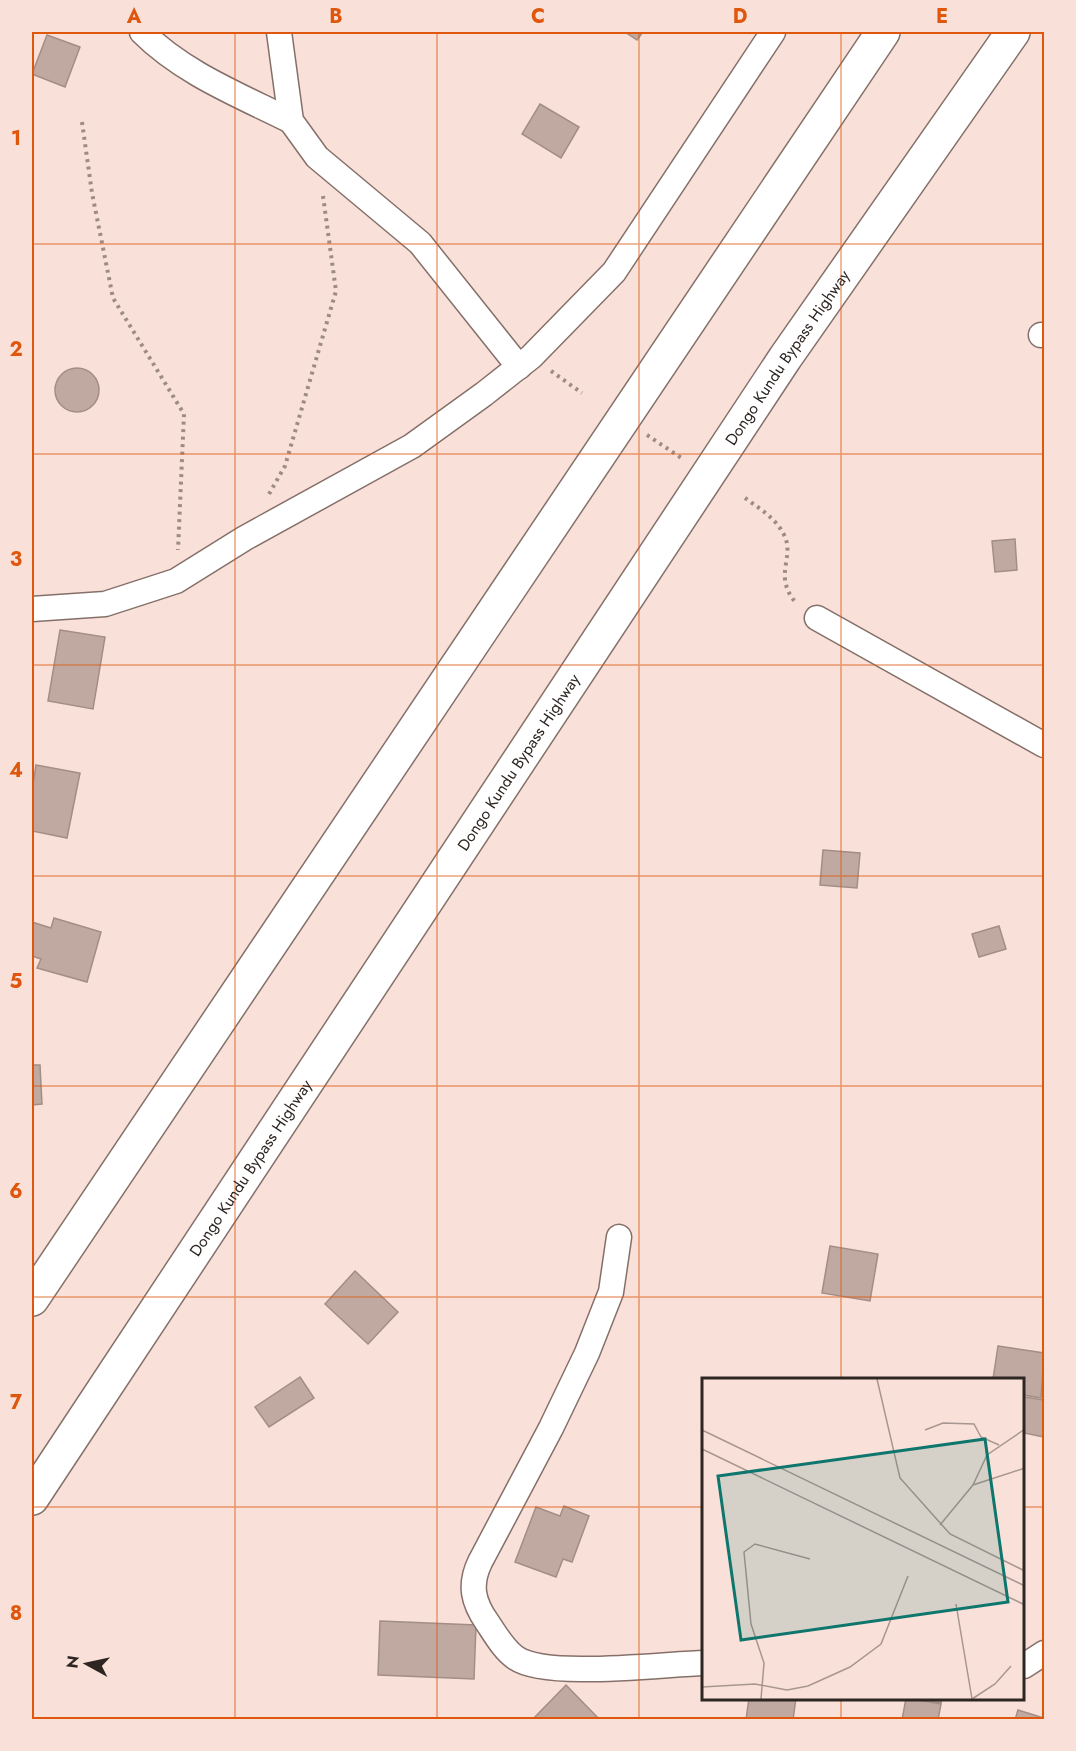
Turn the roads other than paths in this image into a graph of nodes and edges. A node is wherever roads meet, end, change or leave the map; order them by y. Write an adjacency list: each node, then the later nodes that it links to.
1 (142, 32): 6 (street)
2 (279, 32): 6 (street)
3 (773, 32): 7 (street)
4 (883, 32): 12 (highway)
5 (1013, 32): 13 (highway, Dongo Kundu Bypass Highway)
6 (291, 121): 7 (street)
7 (525, 362): 8 (street)
8 (32, 609)
9 (817, 618): 10 (street)
10 (1044, 745)
11 (619, 1237): 15 (street)
12 (32, 1299)
13 (32, 1498)
14 (1044, 1653): 16 (street)
15 (702, 1662)
16 (1025, 1665)

